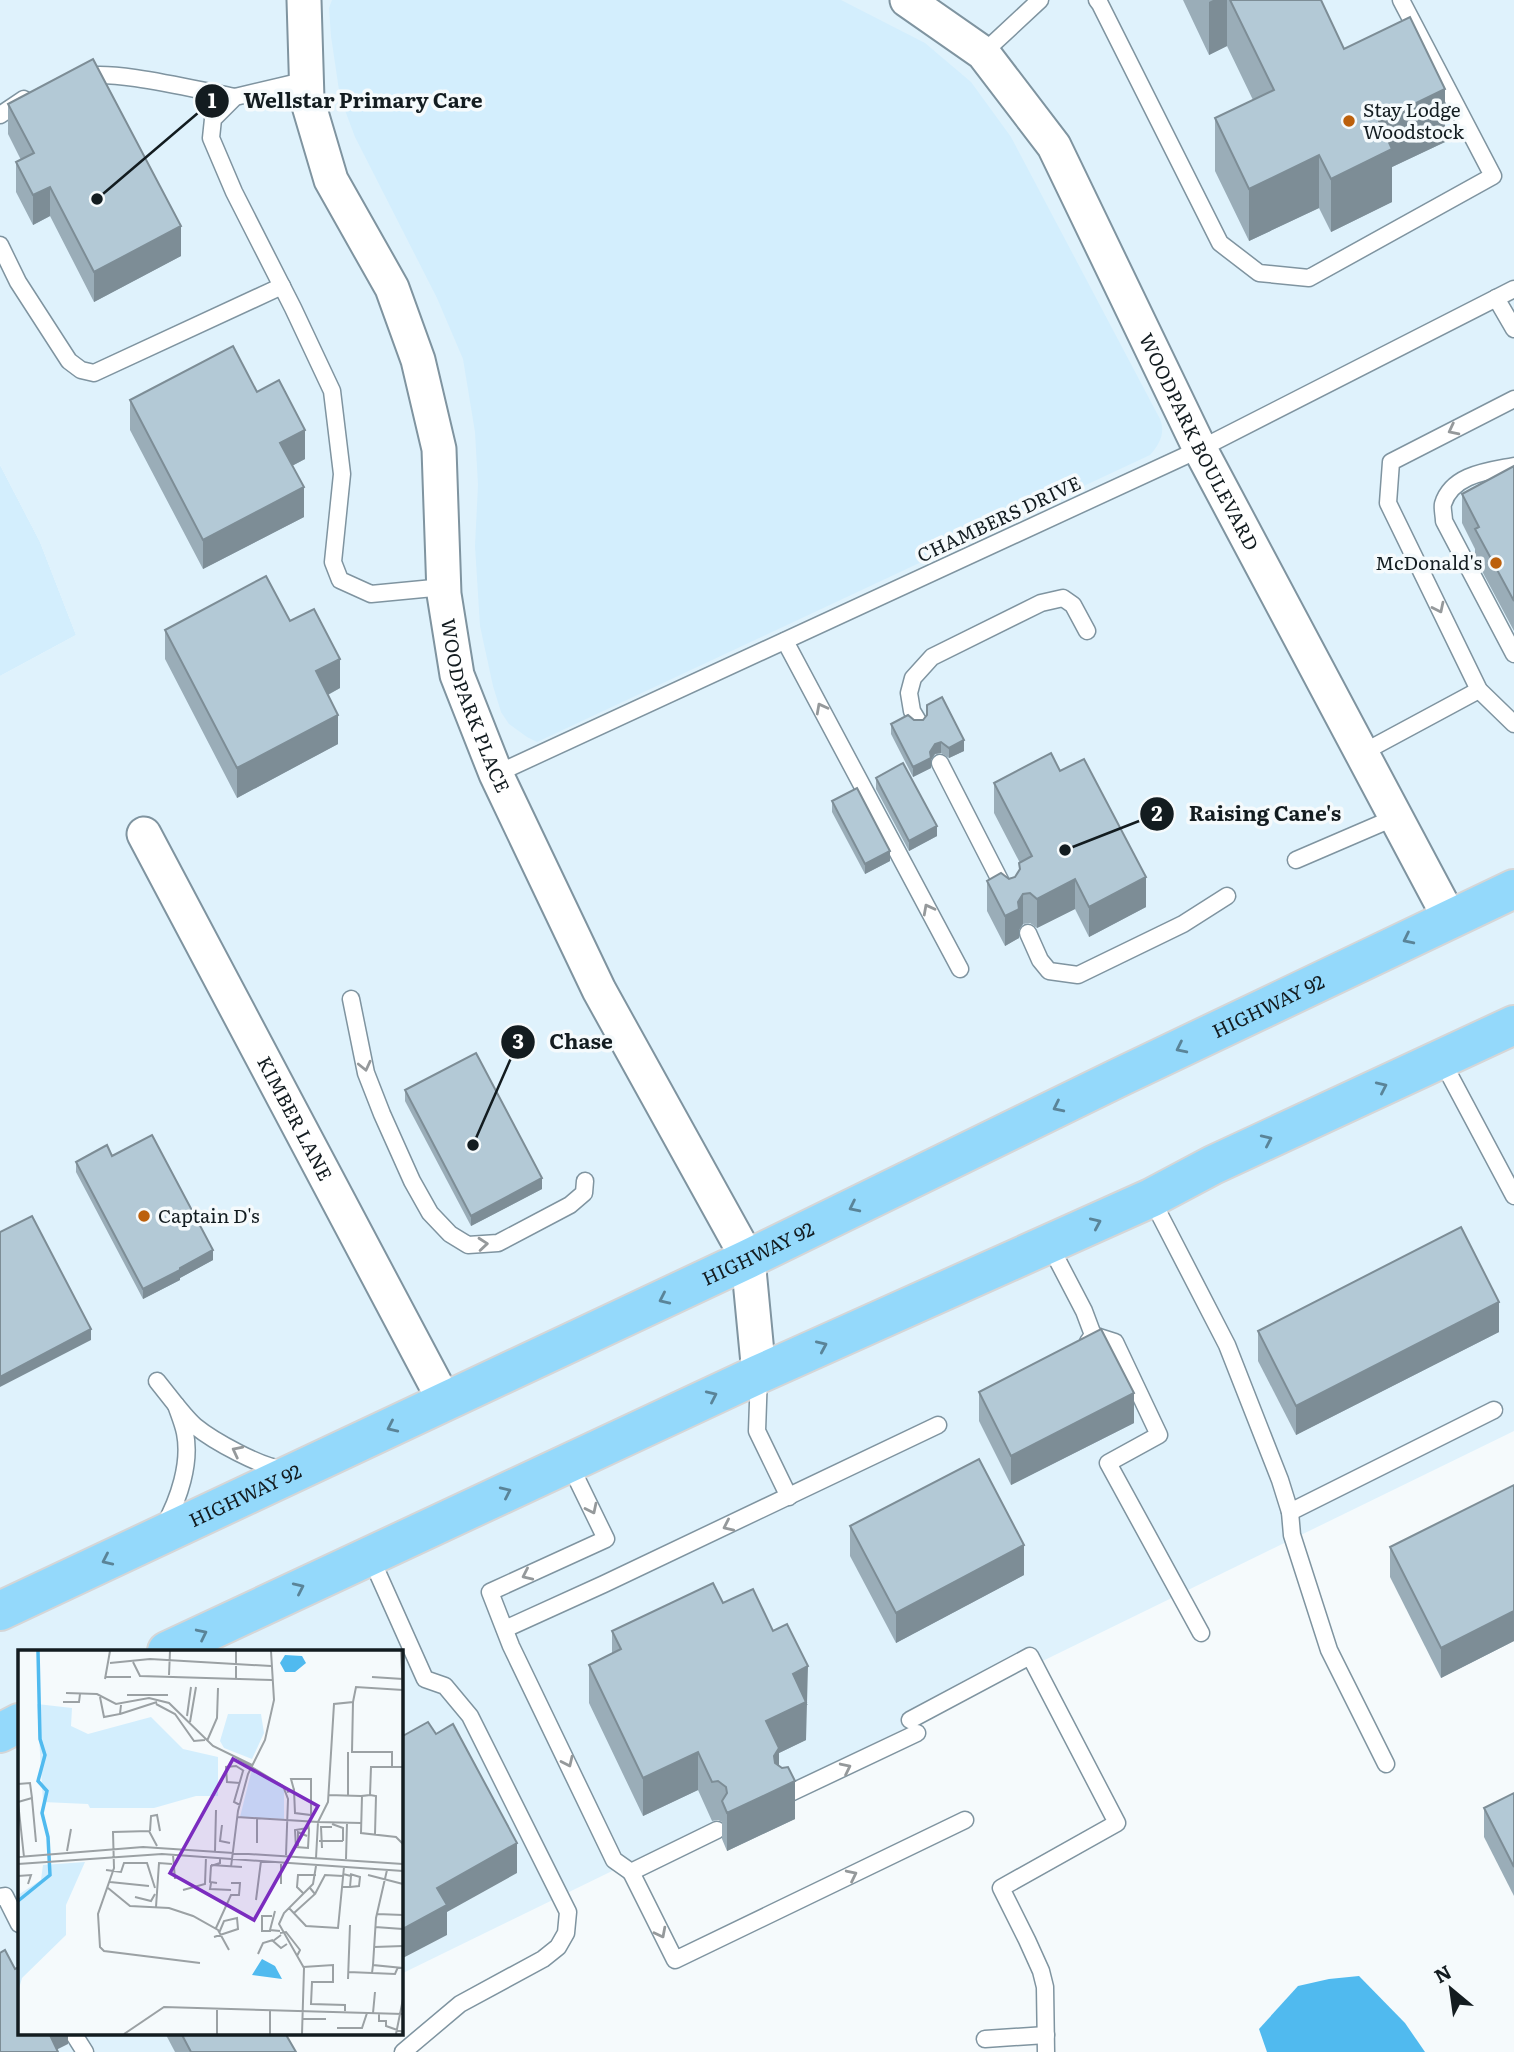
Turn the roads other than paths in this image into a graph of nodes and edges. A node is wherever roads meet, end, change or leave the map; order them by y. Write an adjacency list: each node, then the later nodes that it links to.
1 (304, 0): 7 (street, WOODPARK PLACE)
2 (907, 0): 6 (street, WOODPARK BOULEVARD)
3 (1040, 0): 6 (lane)
4 (1097, 0): 5 (lane)
5 (1401, 0)
6 (983, 53): 18 (street, WOODPARK BOULEVARD)
7 (307, 80): 10 (lane); 20 (street, WOODPARK PLACE)
8 (63, 82): 10 (lane)
9 (40, 92): 11 (lane)
10 (235, 97): 13 (lane)
11 (0, 115)
12 (0, 245): 13 (lane)
13 (282, 286): 20 (lane)
14 (1514, 289): 15 (lane, CHAMBERS DRIVE)
15 (1496, 298): 16 (lane); 18 (lane, CHAMBERS DRIVE)
16 (1514, 329)
17 (1514, 399): 24 (lane, one-way to 24)
18 (1200, 449): 22 (lane, CHAMBERS DRIVE); 27 (street, WOODPARK BOULEVARD)
19 (1514, 466): 23 (lane)
20 (444, 587): 29 (street, WOODPARK PLACE)
21 (1087, 631): 25 (lane)
22 (785, 641): 29 (lane, CHAMBERS DRIVE); 38 (lane, one-way to 22)
23 (1514, 654)
24 (1479, 690): 26 (lane); 27 (lane)
25 (918, 721)
26 (1514, 724)
27 (1362, 753): 30 (street, WOODPARK BOULEVARD)
28 (940, 763): 35 (lane)
29 (496, 774): 46 (street, WOODPARK PLACE)
30 (1396, 817): 32 (lane); 36 (street, WOODPARK BOULEVARD)
31 (144, 834): 51 (street, KIMBER LANE)
32 (1296, 860)
33 (1514, 889): 36 (main road, HIGHWAY 92)
34 (1227, 896): 37 (lane)
35 (1010, 898)
36 (1450, 919): 46 (main road, HIGHWAY 92, one-way to 46)
37 (1028, 933)
38 (960, 969)
39 (351, 999): 42 (lane, one-way to 42)
40 (1514, 1025): 41 (main road)
41 (1441, 1059): 43 (lane); 44 (main road, one-way to 41)
42 (585, 1181)
43 (1514, 1196)
44 (1151, 1198): 45 (main road, one-way to 44); 58 (lane)
45 (1049, 1244): 47 (lane); 49 (main road, one-way to 45)
46 (748, 1259): 49 (street, WOODPARK PLACE); 51 (main road, HIGHWAY 92, one-way to 51)
47 (1093, 1335): 48 (lane); 63 (lane)
48 (1072, 1353)
49 (760, 1374): 55 (main road, one-way to 49); 57 (lane)
50 (157, 1381): 52 (lane)
51 (445, 1402): 56 (main road, HIGHWAY 92, one-way to 56)
52 (176, 1405): 56 (lane, one-way to 52); 59 (lane)
53 (1494, 1410): 58 (lane)
54 (938, 1425): 57 (lane)
55 (569, 1463): 60 (main road, one-way to 55); 62 (lane, one-way to 62)
56 (301, 1468): 59 (main road, HIGHWAY 92)
57 (789, 1497): 62 (lane, one-way to 62)
58 (1290, 1512): 67 (lane)
59 (158, 1536): 61 (main road, HIGHWAY 92, one-way to 61)
60 (370, 1556): 64 (main road, one-way to 60); 76 (lane)
61 (0, 1611)
62 (505, 1629): 71 (lane, one-way to 71)
63 (1201, 1633)
64 (169, 1650)
65 (18, 1724): 66 (main road)
66 (0, 1733)
67 (1386, 1764)
68 (784, 1796): 74 (lane, one-way to 74)
69 (965, 1820): 71 (lane, one-way to 69)
70 (717, 1830): 71 (lane)
71 (631, 1872)
72 (0, 1897): 73 (lane)
73 (18, 1922)
74 (1046, 2035): 75 (lane); 77 (lane)
75 (985, 2039)
76 (403, 2052)
77 (1046, 2052)

